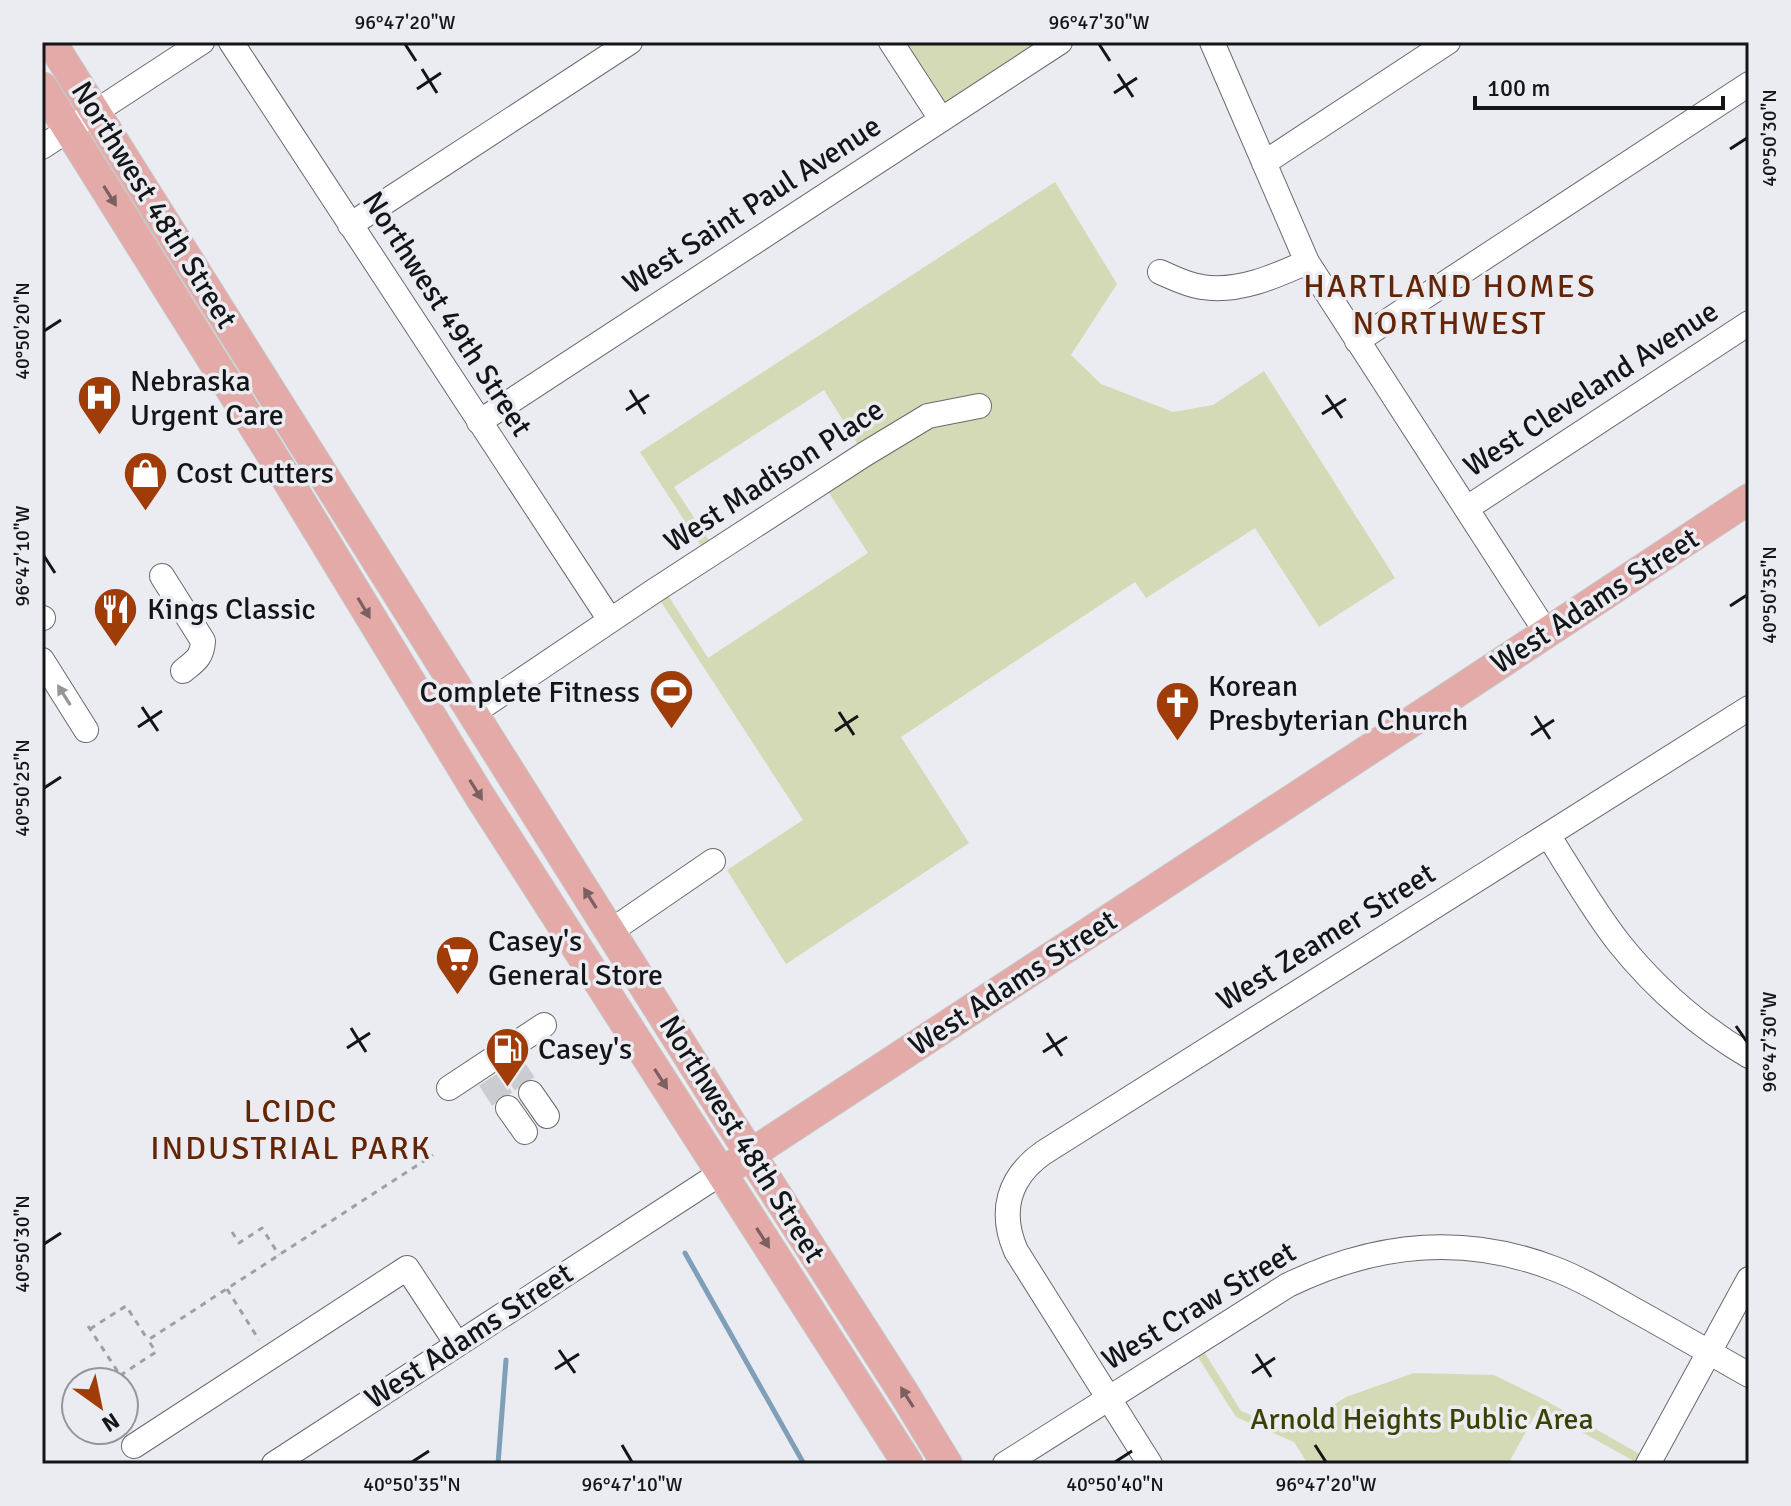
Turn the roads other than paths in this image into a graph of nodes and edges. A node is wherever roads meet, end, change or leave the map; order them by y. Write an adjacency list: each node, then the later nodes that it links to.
1 (51, 42): 11 (main road, Northwest 48th Street)
2 (202, 42): 11 (street)
3 (231, 42): 16 (street, Northwest 49th Street)
4 (630, 42): 16 (street)
5 (891, 42): 12 (street)
6 (1060, 42): 12 (street, West Saint Paul Avenue)
7 (1212, 42): 15 (street)
8 (1448, 42): 15 (street)
9 (1749, 84): 20 (street)
10 (42, 87): 13 (main road, Northwest 48th Street)
11 (95, 113): 13 (street); 32 (main road, Northwest 48th Street)
12 (941, 119): 22 (street, West Saint Paul Avenue)
13 (69, 130): 14 (street); 23 (main road, Northwest 48th Street, one-way to 23)
14 (42, 147)
15 (1264, 163): 17 (street)
16 (350, 225): 22 (street, Northwest 49th Street)
17 (1307, 262): 18 (street); 20 (street)
18 (1160, 272)
19 (1749, 323): 25 (street, West Cleveland Avenue)
20 (1357, 341): 25 (street)
21 (979, 406): 27 (street, West Madison Place)
22 (479, 422): 27 (street, Northwest 49th Street)
23 (277, 463): 32 (main road); 45 (main road, Northwest 48th Street, one-way to 45)
24 (1749, 499): 28 (main road, West Adams Street)
25 (1467, 508): 28 (street)
26 (162, 576): 30 (street)
27 (610, 620): 32 (street, West Madison Place)
28 (1546, 632): 44 (main road, West Adams Street)
29 (42, 660): 33 (street, one-way to 29)
30 (183, 671)
31 (1749, 708): 34 (street, West Zeamer Street)
32 (473, 713): 36 (main road, Northwest 48th Street, one-way to 32)
33 (86, 730)
34 (1548, 835): 38 (street); 50 (street, West Zeamer Street)
35 (713, 861): 36 (street)
36 (611, 931): 44 (main road, Northwest 48th Street)
37 (544, 1025): 39 (street)
38 (1749, 1056)
39 (449, 1088)
40 (531, 1093): 42 (street)
41 (508, 1108): 43 (street)
42 (547, 1116)
43 (525, 1132)
44 (751, 1154): 45 (main road, West Adams Street); 54 (main road, Northwest 48th Street, one-way to 44)
45 (721, 1173): 47 (street, West Adams Street); 53 (main road, Northwest 48th Street, one-way to 53)
46 (1749, 1279): 48 (street)
47 (457, 1344): 51 (street); 52 (street, West Adams Street)
48 (1709, 1352): 49 (street, West Craw Street); 50 (street, West Craw Street); 57 (street)
49 (1749, 1375)
50 (1109, 1398): 55 (street, West Craw Street); 56 (street)
51 (140, 1442)
52 (274, 1464)
53 (908, 1464)
54 (947, 1464)
55 (1005, 1464)
56 (1150, 1464)
57 (1648, 1464)

